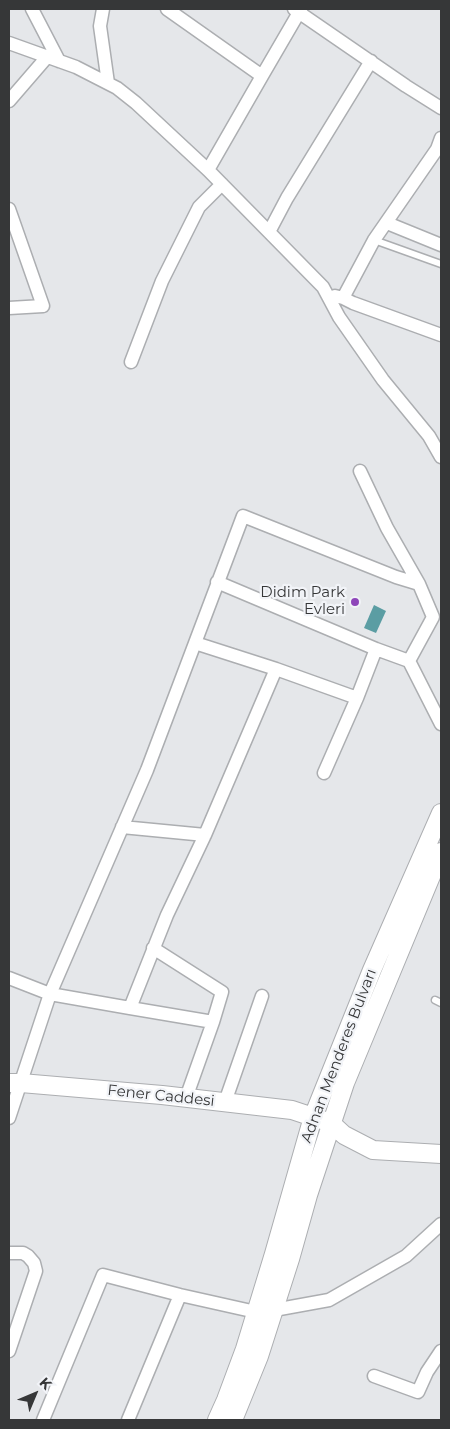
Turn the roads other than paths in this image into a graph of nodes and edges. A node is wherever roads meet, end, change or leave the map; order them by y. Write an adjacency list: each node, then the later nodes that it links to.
1 (32, 9): 7 (street)
2 (103, 9): 10 (street)
3 (167, 9): 9 (street)
4 (298, 10): 8 (street); 9 (street)
5 (9, 43): 6 (street)
6 (47, 57): 7 (street); 11 (street)
7 (59, 61): 10 (street)
8 (370, 61): 12 (street); 18 (street)
9 (262, 76): 14 (street)
10 (108, 83): 14 (street)
11 (9, 101)
12 (441, 108)
13 (441, 138): 17 (street)
14 (208, 170): 15 (street)
15 (222, 184): 18 (street); 26 (street)
16 (9, 209): 24 (street)
17 (387, 223): 19 (street); 20 (street)
18 (269, 232): 22 (street)
19 (374, 240): 21 (lane); 23 (street)
20 (441, 245)
21 (441, 264)
22 (327, 295): 23 (street); 27 (street)
23 (343, 298): 25 (street)
24 (9, 308)
25 (441, 336)
26 (131, 362)
27 (441, 457)
28 (360, 471): 30 (street)
29 (217, 582): 30 (street); 32 (street); 33 (street)
30 (419, 584): 31 (street)
31 (437, 618): 34 (street)
32 (195, 643): 35 (street); 40 (street)
33 (376, 649): 34 (street); 36 (street)
34 (409, 661): 37 (street)
35 (276, 669): 36 (street); 41 (street)
36 (357, 698): 38 (street)
37 (441, 724)
38 (324, 774)
39 (441, 813): 52 (main road, Adnan Menderes Bulvarı)
40 (122, 827): 41 (street); 45 (street)
41 (205, 835): 43 (street)
42 (441, 852): 54 (main road, Adnan Menderes Bulvarı)
43 (153, 948): 47 (street); 48 (street)
44 (9, 978): 45 (street)
45 (50, 994): 47 (street); 49 (street)
46 (262, 996): 51 (street)
47 (130, 1008): 48 (street)
48 (213, 1022): 50 (street)
49 (15, 1083): 50 (main road, Fener Caddesi); 53 (street)
50 (186, 1098): 51 (main road, Fener Caddesi)
51 (225, 1102): 52 (main road, Fener Caddesi)
52 (313, 1117): 54 (main road, Fener Caddesi); 60 (main road, Adnan Menderes Bulvarı)
53 (9, 1118)
54 (331, 1123): 55 (main road); 59 (main road, Adnan Menderes Bulvarı)
55 (441, 1154)
56 (441, 1224): 59 (street)
57 (9, 1253): 61 (street)
58 (180, 1295): 60 (street); 64 (street); 65 (street)
59 (274, 1310): 67 (main road, Adnan Menderes Bulvarı)
60 (256, 1312): 66 (main road, Adnan Menderes Bulvarı)
61 (9, 1351)
62 (441, 1351): 63 (street)
63 (374, 1376)
64 (43, 1420)
65 (128, 1420)
66 (217, 1420)
67 (233, 1420)

